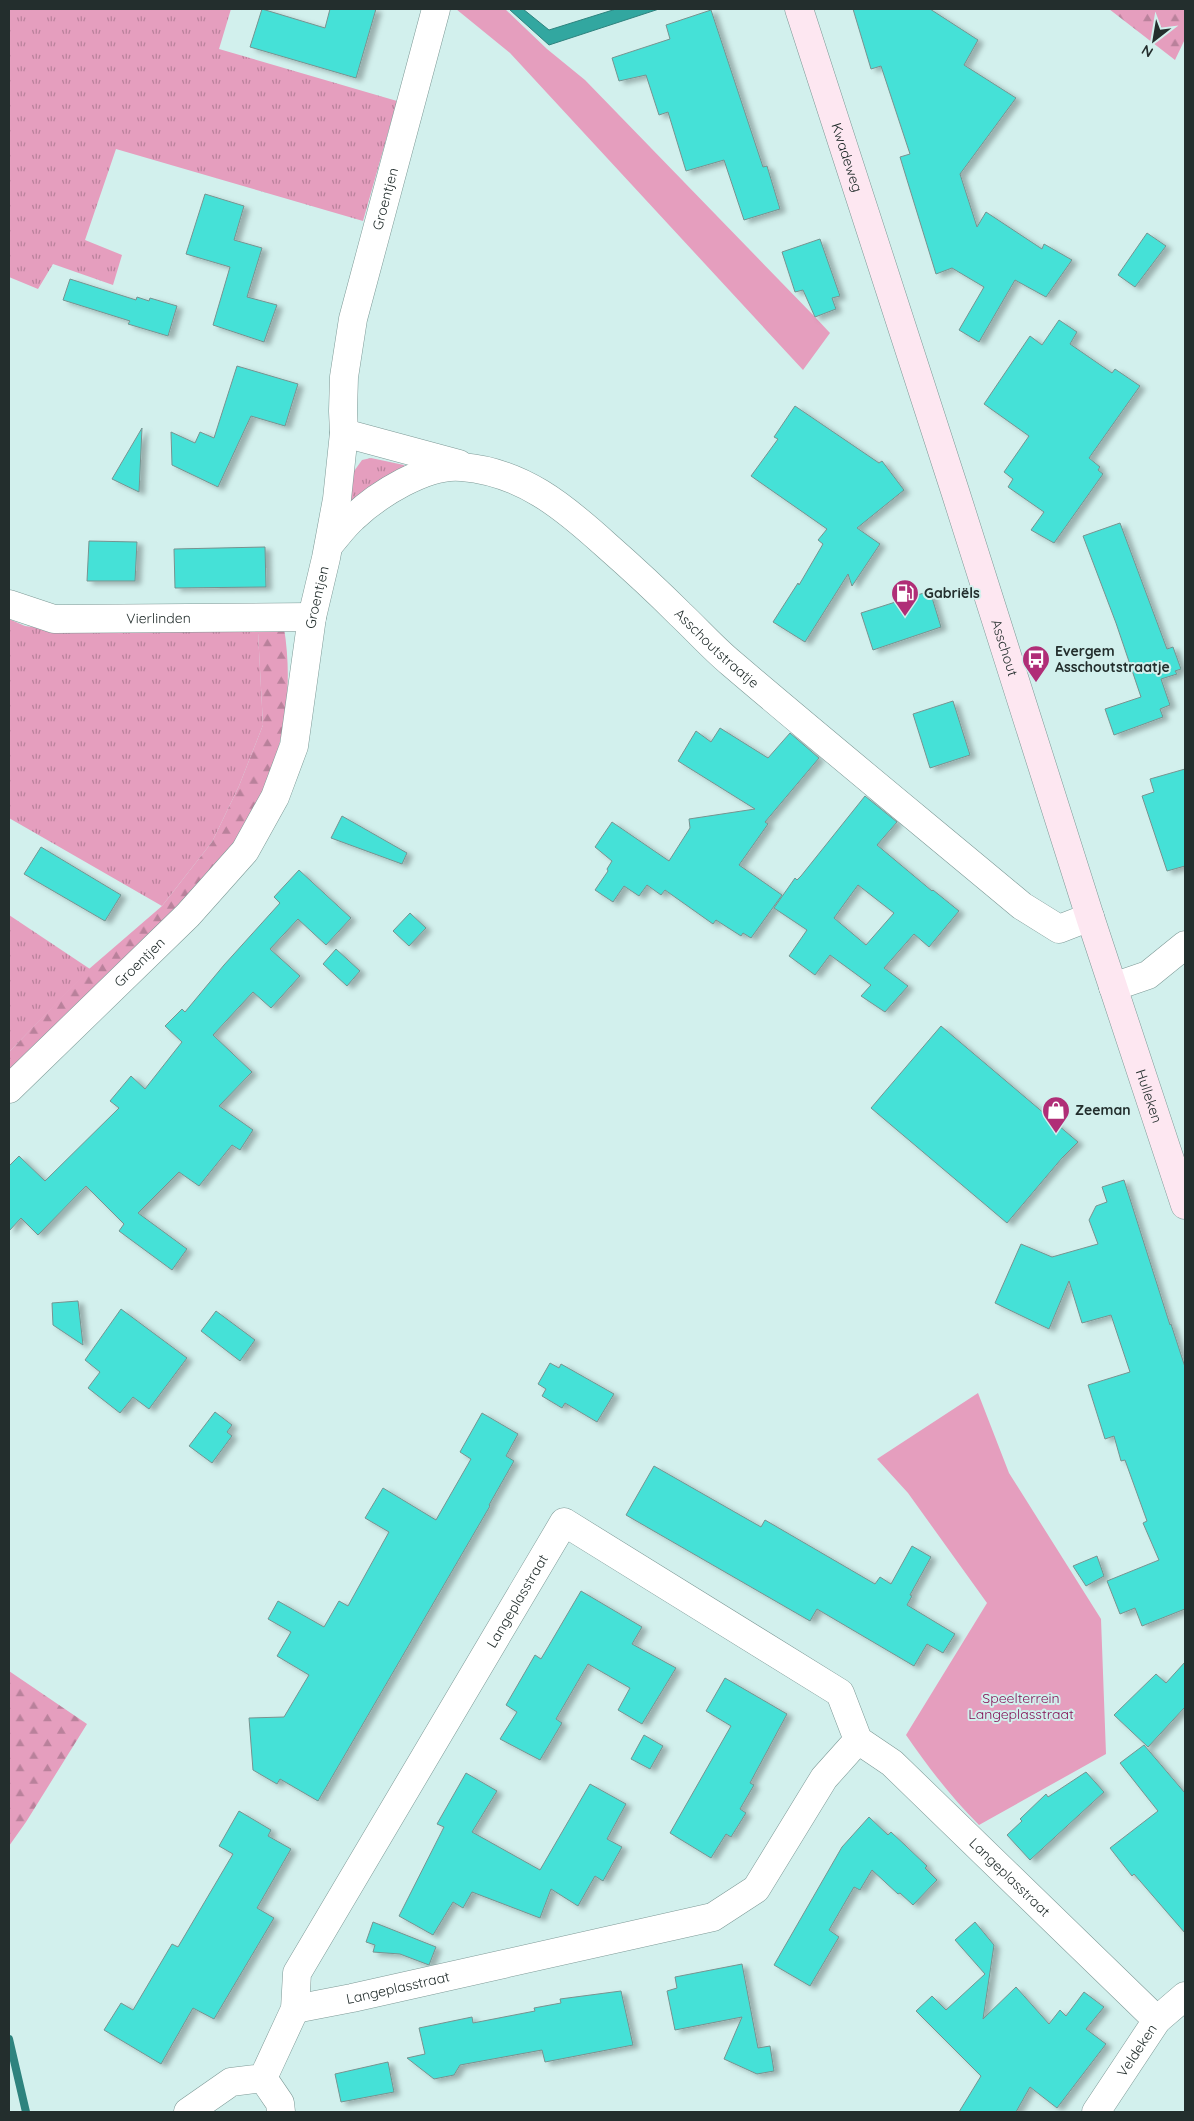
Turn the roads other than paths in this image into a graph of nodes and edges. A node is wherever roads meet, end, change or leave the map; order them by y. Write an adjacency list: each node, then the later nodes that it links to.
1 (436, 9): 4 (street, Groentjen)
2 (799, 9): 3 (main road, Kwadeweg)
3 (896, 308): 9 (main road, Asschout)
4 (344, 433): 5 (street); 6 (street, Groentjen)
5 (478, 469): 6 (street, Asschoutstraatje); 9 (street, Asschoutstraatje)
6 (329, 544): 8 (street, Groentjen)
7 (9, 604): 8 (street, Vierlinden)
8 (312, 617): 12 (street, Groentjen)
9 (1090, 917): 11 (main road, Asschout)
10 (1185, 945): 11 (street)
11 (1113, 987): 13 (main road, Hulleken)
12 (9, 1089)
13 (1185, 1205)
14 (858, 1740): 16 (street, Langeplasstraat); 16 (street, Langeplasstraat); 17 (street, Langeplasstraat)
15 (1185, 1996): 17 (street, Veldeken)
16 (295, 2009): 18 (street, Langeplasstraat)
17 (1157, 2020): 21 (street, Veldeken)
18 (263, 2078): 19 (street); 20 (street)
19 (188, 2112)
20 (281, 2112)
21 (1096, 2112)

